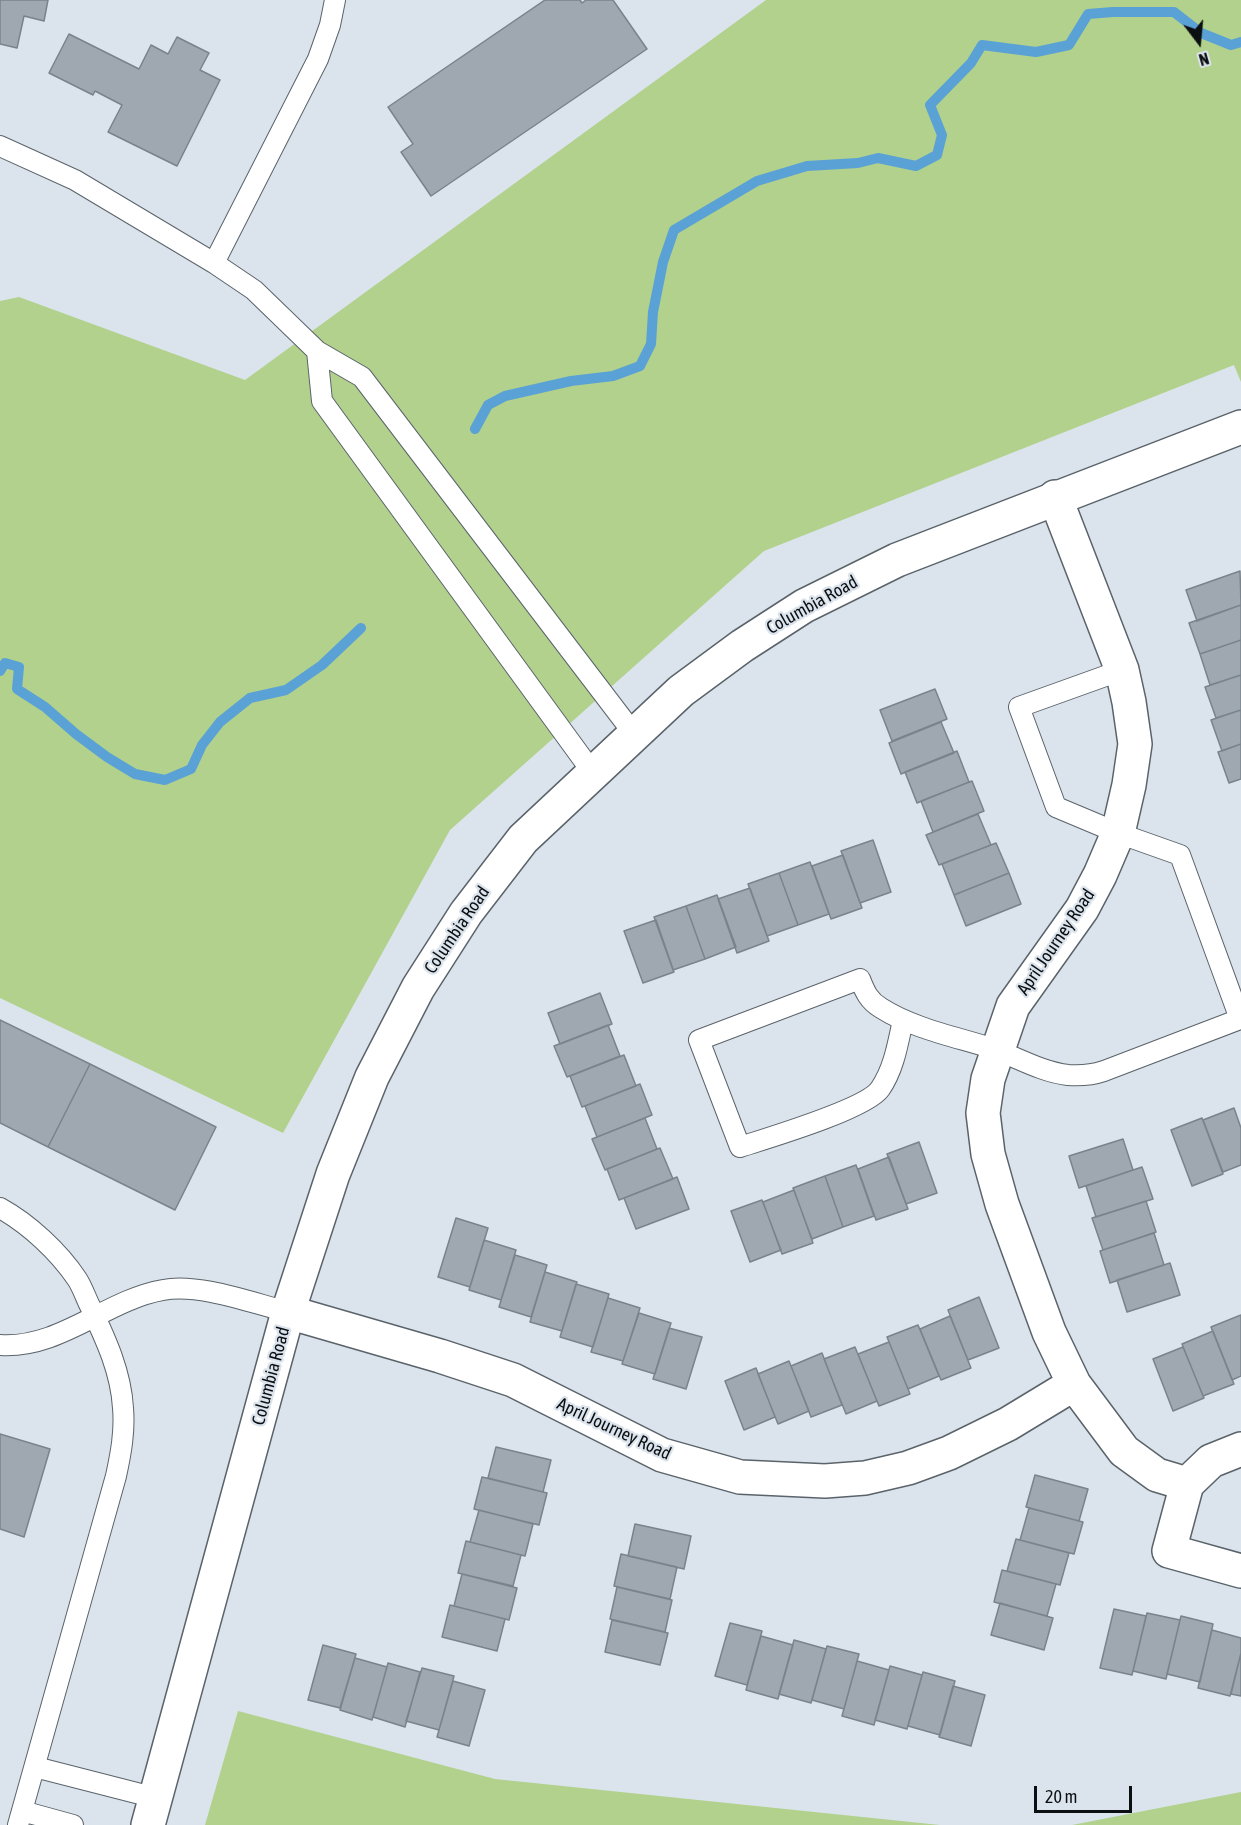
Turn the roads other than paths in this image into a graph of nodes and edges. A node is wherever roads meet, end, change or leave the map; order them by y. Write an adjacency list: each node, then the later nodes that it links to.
1 (335, 0): 3 (lane)
2 (0, 146): 3 (lane)
3 (214, 262): 4 (lane)
4 (317, 351): 8 (lane); 9 (lane)
5 (1241, 427): 6 (street, Columbia Road)
6 (1055, 497): 7 (street, April Journey Road); 8 (street, Columbia Road)
7 (1122, 670): 10 (street, April Journey Road); 10 (lane)
8 (634, 734): 9 (street, Columbia Road)
9 (593, 773): 14 (street, Columbia Road)
10 (1118, 833): 12 (street, April Journey Road); 12 (lane)
11 (903, 1020): 11 (lane); 12 (lane)
12 (996, 1050): 17 (street, April Journey Road)
13 (0, 1208): 15 (lane)
14 (288, 1312): 15 (lane); 17 (street, April Journey Road); 22 (street, Columbia Road)
15 (94, 1316): 16 (lane); 21 (lane)
16 (0, 1345)
17 (1074, 1384): 19 (street, April Journey Road)
18 (1241, 1449): 19 (street)
19 (1187, 1484): 20 (street)
20 (1241, 1571)
21 (35, 1767): 22 (lane); 23 (lane)
22 (152, 1812)
23 (20, 1818): 24 (lane)
24 (73, 1825)

